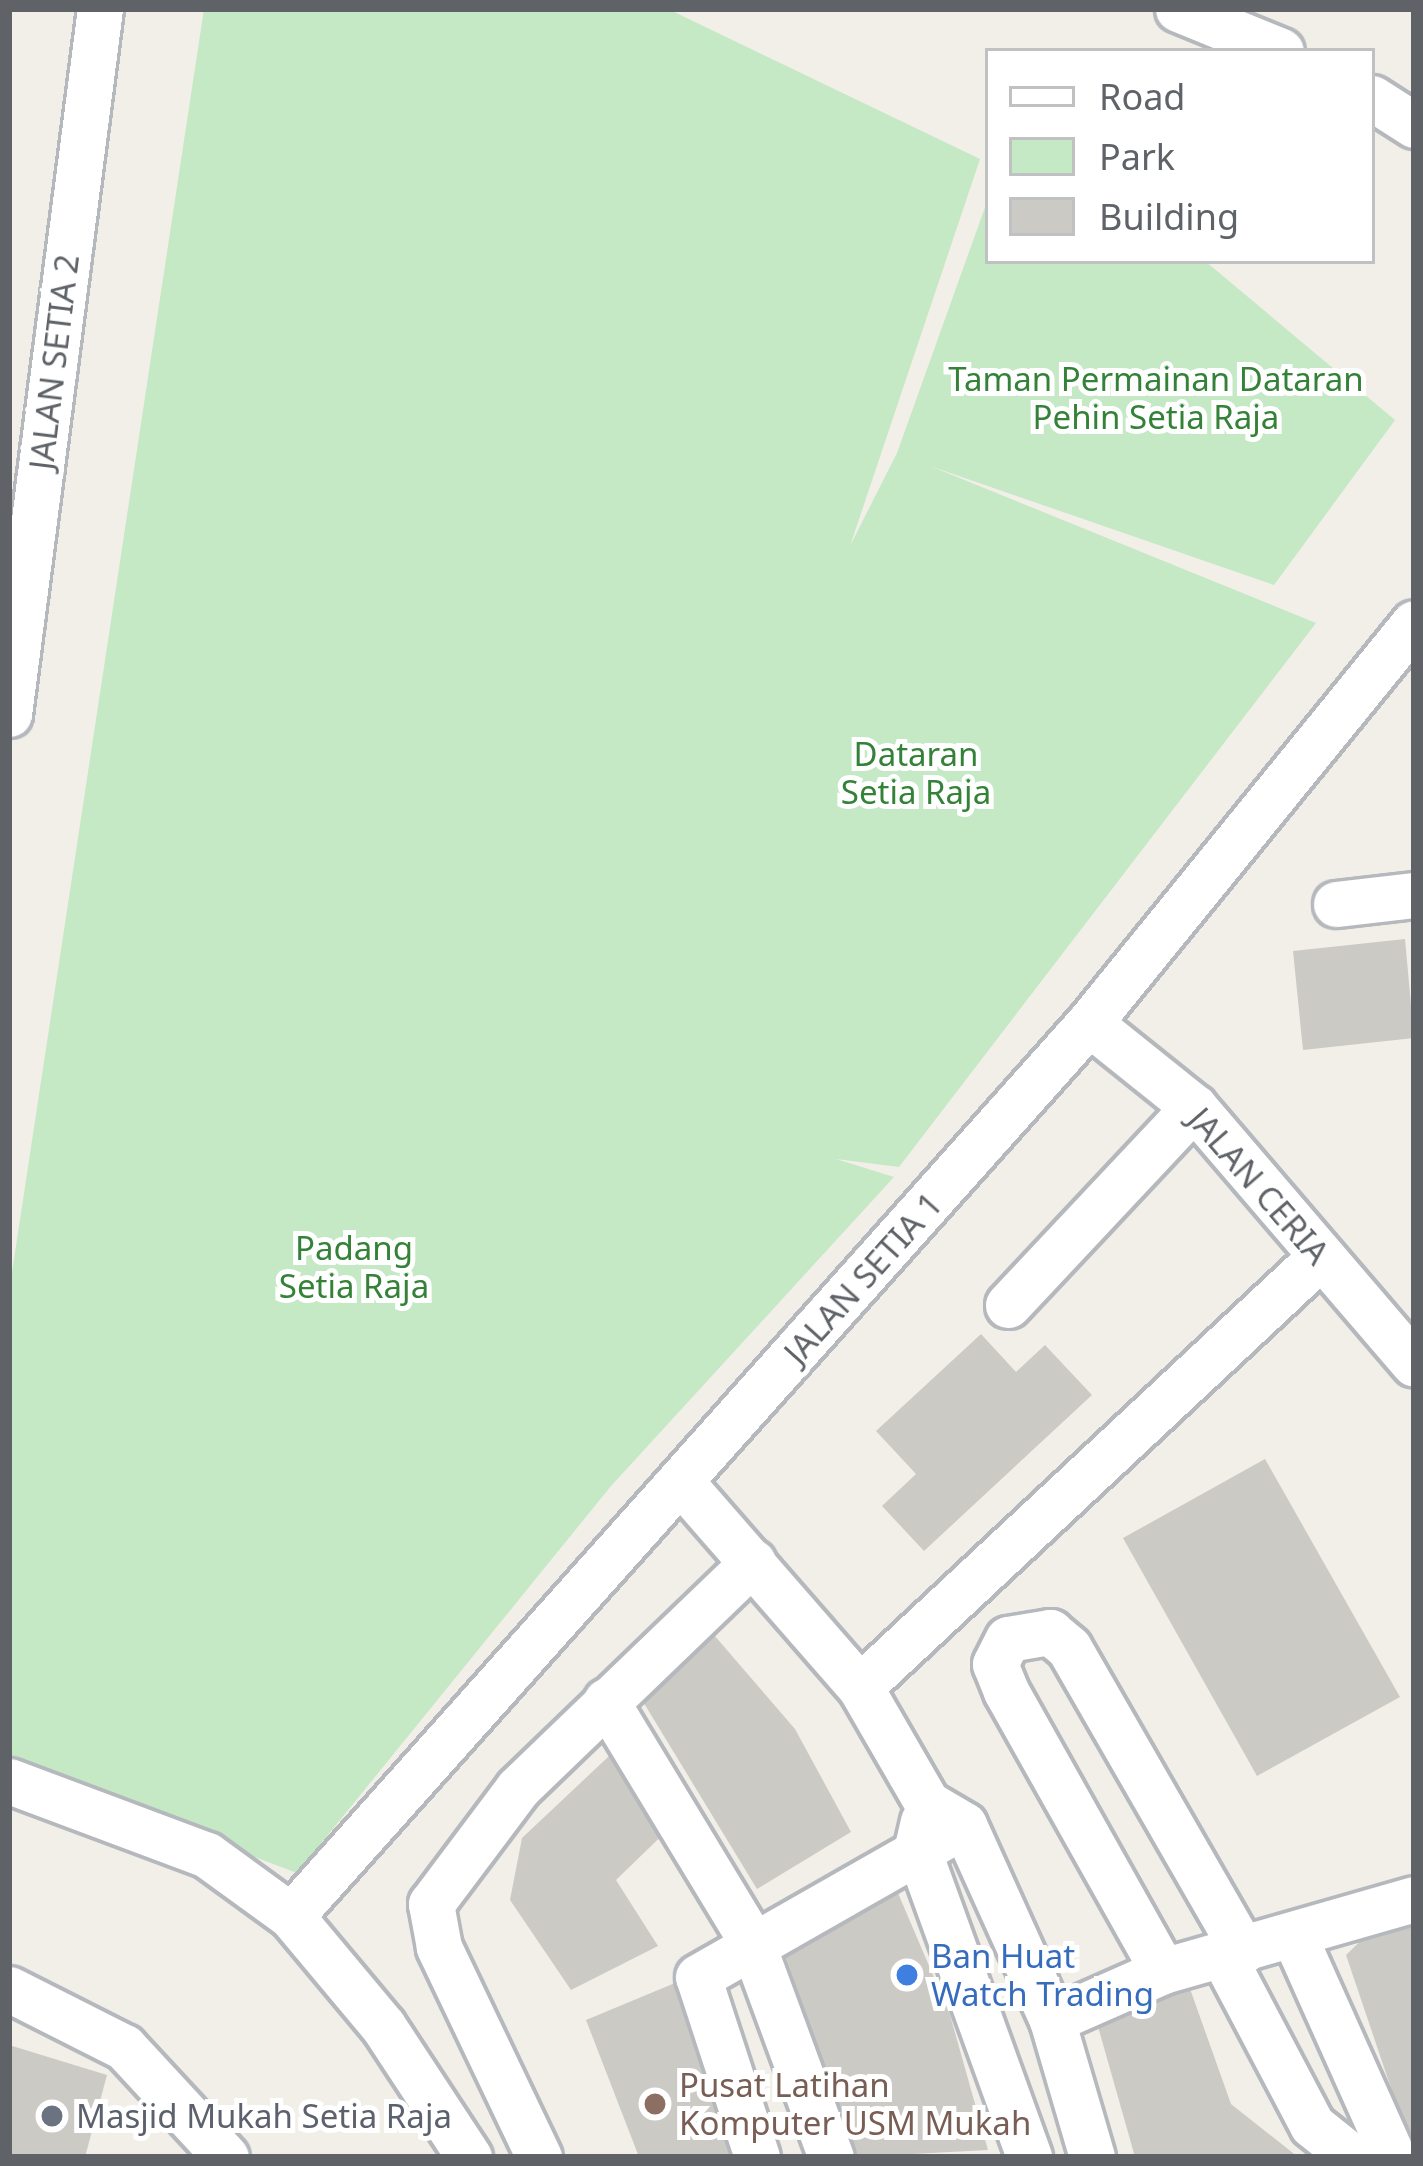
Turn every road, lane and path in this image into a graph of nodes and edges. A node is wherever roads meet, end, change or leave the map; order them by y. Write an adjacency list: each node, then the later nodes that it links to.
1 (100, 9): 6 (street, JALAN SETIA 2)
2 (1199, 13): 3 (street)
3 (1275, 48)
4 (1375, 100): 5 (street)
5 (1414, 125)
6 (18, 571): 8 (street, JALAN SETIA 2)
7 (1414, 623): 11 (street, JALAN SETIA 1)
8 (9, 714)
9 (1414, 895): 10 (street)
10 (1336, 904)
11 (1089, 1023): 12 (street, JALAN CERIA); 16 (street, JALAN SETIA 1)
12 (1194, 1107): 13 (street, JALAN CERIA); 14 (street)
13 (1320, 1257): 15 (street, JALAN CERIA); 18 (street)
14 (1008, 1305)
15 (1414, 1364)
16 (682, 1482): 17 (street); 24 (street, JALAN SETIA 1)
17 (753, 1562): 18 (street); 19 (street)
18 (860, 1687): 21 (street)
19 (606, 1701): 26 (street); 33 (street)
20 (9, 1780): 24 (street)
21 (946, 1814): 22 (street); 30 (street)
22 (917, 1847): 26 (street); 36 (street)
23 (1414, 1899): 25 (street)
24 (291, 1916): 32 (street)
25 (1295, 1938): 27 (street); 39 (street)
26 (751, 1940): 34 (street); 35 (street)
27 (1233, 1953): 28 (street); 28 (street); 38 (street)
28 (1163, 1971): 30 (street)
29 (9, 1989): 31 (street)
30 (1052, 2020): 37 (street)
31 (226, 2157)
32 (469, 2157)
33 (539, 2157)
34 (757, 2157)
35 (831, 2157)
36 (1029, 2157)
37 (1092, 2157)
38 (1352, 2157)
39 (1393, 2157)

